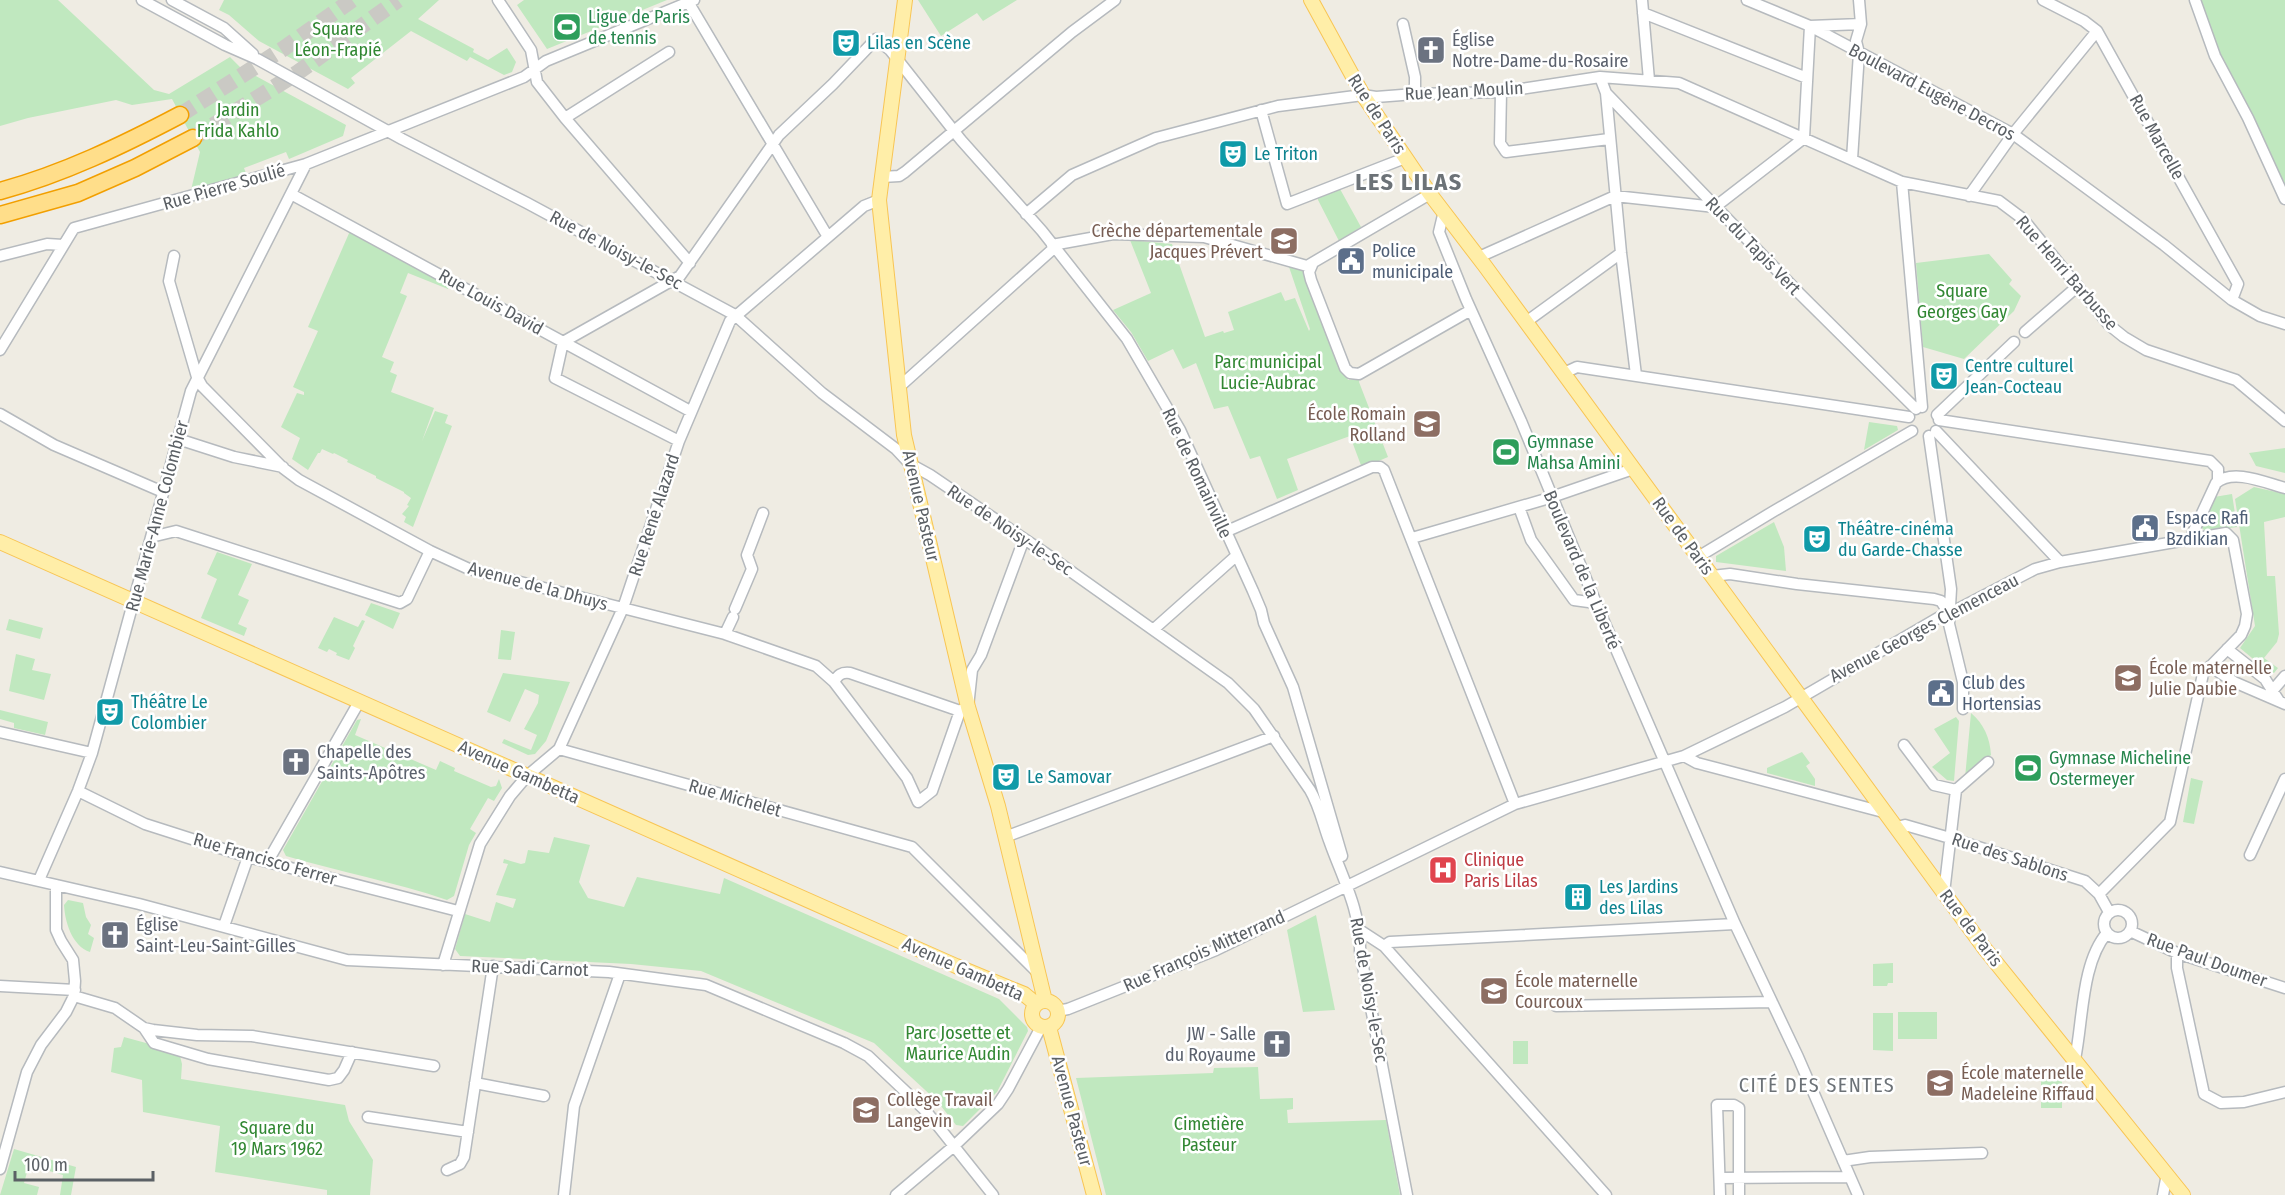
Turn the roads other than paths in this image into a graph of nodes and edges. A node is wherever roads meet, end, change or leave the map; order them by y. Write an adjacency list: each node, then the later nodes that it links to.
1 (142, 0): 20 (street, Rue de Noisy-le-Sec)
2 (172, 0): 20 (street, Rue de Noisy-le-Sec)
3 (905, 0): 21 (main road, Avenue Pasteur)
4 (1115, 0): 34 (street)
5 (1311, 0): 29 (main road, Rue de Paris)
6 (1642, 0): 13 (street)
7 (1747, 0): 16 (street, Boulevard Eugène Decros)
8 (1859, 0): 15 (street)
9 (2043, 0): 17 (street, Rue Marcelle)
10 (2195, 0): 50 (street)
11 (690, 1): 22 (street, Rue Pierre Soulié); 39 (street)
12 (503, 2): 22 (street)
13 (1643, 13): 24 (street); 25 (street)
14 (1403, 24): 28 (street)
15 (1861, 24): 16 (street); 19 (street)
16 (1810, 26): 19 (street, Boulevard Eugène Decros); 24 (street)
17 (2097, 32): 35 (street); 67 (street, Rue Marcelle)
18 (669, 52): 32 (street)
19 (1859, 53): 35 (street, Boulevard Eugène Decros); 41 (street)
20 (258, 59): 33 (street, Rue de Noisy-le-Sec)
21 (898, 60): 34 (street, Rue de Romainville); 39 (street, Rue de Romainville); 43 (main road, Avenue Pasteur)
22 (536, 67): 32 (street); 33 (street, Rue Pierre Soulié)
23 (1600, 76): 25 (street, Rue Jean Moulin); 26 (street, Rue Jean Moulin); 27 (street, Rue du Tapis Vert)
24 (1808, 78): 37 (street)
25 (1649, 80): 37 (street, Rue Jean Moulin)
26 (1501, 92): 28 (street, Rue Jean Moulin); 38 (street)
27 (1606, 93): 38 (street); 52 (street, Rue du Tapis Vert)
28 (1415, 94): 29 (street, Rue Jean Moulin)
29 (1363, 95): 30 (street, Rue Jean Moulin); 40 (main road, Rue de Paris)
30 (1261, 110): 40 (street); 55 (street, Rue Jean Moulin)
31 (180, 115): 45 (highway)
32 (565, 117): 63 (street)
33 (390, 131): 42 (street, Rue Pierre Soulié); 65 (street, Rue de Noisy-le-Sec)
34 (954, 132): 43 (street); 55 (street, Rue de Romainville)
35 (2013, 134): 49 (street); 67 (street, Boulevard Eugène Decros)
36 (193, 138): 54 (highway)
37 (1804, 138): 41 (street, Rue Henri Barbusse); 52 (street)
38 (1609, 139): 48 (street)
39 (773, 143): 56 (street); 63 (street)
40 (1405, 158): 47 (main road, Rue de Paris)
41 (1852, 159): 44 (street, Rue Henri Barbusse)
42 (306, 164): 46 (street, Rue Marie-Anne Colombier); 57 (street, Rue Pierre Soulié)
43 (882, 177): 51 (main road, Avenue Pasteur)
44 (1902, 182): 49 (street, Rue Henri Barbusse); 81 (street)
45 (0, 191)
46 (291, 194): 73 (street, Rue Louis David); 78 (street, Rue Marie-Anne Colombier)
47 (1431, 194): 53 (main road, Rue de Paris); 64 (street)
48 (1615, 196): 52 (street); 59 (street); 62 (street)
49 (1969, 196): 66 (street, Rue Henri Barbusse)
50 (2285, 199)
51 (879, 201): 56 (street); 79 (main road, Avenue Pasteur)
52 (1715, 207): 81 (street, Rue du Tapis Vert)
53 (1444, 211): 62 (main road, Rue de Paris); 68 (street, Boulevard de la Liberté)
54 (0, 214)
55 (1026, 214): 58 (street, Rue de Romainville)
56 (828, 237): 69 (street)
57 (63, 245): 60 (street); 75 (street, Rue Pierre Soulié)
58 (1053, 246): 64 (street); 79 (street); 97 (street, Rue de Romainville)
59 (1621, 253): 71 (street); 77 (street)
60 (0, 256)
61 (174, 256): 78 (street, Avenue de la Dhuys)
62 (1479, 257): 71 (main road, Rue de Paris)
63 (690, 263): 65 (street)
64 (1309, 265): 68 (street)
65 (673, 281): 69 (street, Rue de Noisy-le-Sec); 73 (street)
66 (2078, 286): 72 (street); 83 (street, Rue Henri Barbusse)
67 (2232, 300): 70 (street, Boulevard Eugène Decros)
68 (1471, 310): 94 (street, Boulevard de la Liberté)
69 (735, 315): 80 (street, Rue René Alazard); 88 (street, Rue de Noisy-le-Sec)
70 (2282, 319)
71 (1526, 322): 76 (main road, Rue de Paris)
72 (2025, 332)
73 (563, 342): 80 (street, Rue Louis David); 87 (street)
74 (2014, 342): 84 (street)
75 (0, 350)
76 (1564, 373): 77 (street); 90 (main road, Rue de Paris)
77 (1636, 375): 81 (street)
78 (197, 377): 86 (street, Rue Marie-Anne Colombier); 89 (street, Avenue de la Dhuys)
79 (898, 388): 88 (main road, Avenue Pasteur)
80 (690, 411): 87 (street, Rue René Alazard)
81 (1916, 411): 84 (street); 85 (street)
82 (0, 414): 93 (street)
83 (2285, 421)
84 (1935, 426): 85 (street); 91 (street); 106 (street); 111 (street)
85 (1912, 431): 105 (street)
86 (178, 439): 89 (street); 93 (street, Rue Marie-Anne Colombier)
87 (678, 441): 110 (street, Rue René Alazard)
88 (910, 464): 101 (street, Rue de Noisy-le-Sec); 122 (main road, Avenue Pasteur)
89 (283, 468): 103 (street, Avenue de la Dhuys)
90 (1633, 469): 94 (street); 105 (main road, Rue de Paris)
91 (2218, 481): 92 (street); 99 (street)
92 (2285, 488)
93 (163, 492): 98 (street, Rue Marie-Anne Colombier)
94 (1551, 498): 95 (street); 109 (street, Boulevard de la Liberté)
95 (1520, 507): 100 (street); 109 (street)
96 (763, 513): 113 (street)
97 (1225, 532): 100 (street); 104 (street, Rue de Romainville)
98 (151, 537): 103 (street); 108 (street, Rue Marie-Anne Colombier)
99 (2191, 537): 106 (street, Avenue Georges Clemenceau); 114 (street, Avenue Georges Clemenceau)
100 (1412, 538): 137 (street)
101 (1024, 539): 112 (street, Rue de Noisy-le-Sec); 122 (street)
102 (0, 542): 108 (main road, Avenue Gambetta)
103 (430, 551): 110 (street, Avenue de la Dhuys)
104 (1236, 556): 112 (street); 134 (street, Rue de Romainville)
105 (1698, 557): 107 (main road, Rue de Paris)
106 (2060, 562): 111 (street, Avenue Georges Clemenceau)
107 (1712, 576): 111 (street); 119 (main road, Rue de Paris)
108 (133, 602): 120 (main road, Avenue Gambetta); 128 (street, Rue Marie-Anne Colombier)
109 (1596, 603): 130 (street, Boulevard de la Liberté)
110 (623, 609): 113 (street, Avenue de la Dhuys); 127 (street, Rue René Alazard)
111 (1948, 612): 119 (street, Avenue Georges Clemenceau); 123 (street)
112 (1154, 629): 125 (street, Rue de Noisy-le-Sec)
113 (725, 634): 117 (street, Avenue de la Dhuys)
114 (2227, 649): 115 (street); 118 (street)
115 (2210, 666): 121 (street); 150 (street)
116 (2285, 676): 118 (street)
117 (834, 682): 122 (street); 122 (street, Avenue de la Dhuys)
118 (2273, 690): 121 (street)
119 (1801, 697): 129 (street, Avenue Georges Clemenceau); 138 (main road, Rue de Paris)
120 (359, 702): 132 (main road, Avenue Gambetta); 144 (street)
121 (2282, 703)
122 (964, 709): 140 (main road, Avenue Pasteur)
123 (1964, 710)
124 (0, 732): 128 (street)
125 (1274, 736): 134 (street, Rue de Noisy-le-Sec); 140 (street)
126 (1904, 746): 135 (street)
127 (559, 749): 132 (street, Rue René Alazard); 162 (street, Rue Michelet)
128 (92, 753): 136 (street, Rue Marie-Anne Colombier)
129 (1684, 756): 130 (street, Avenue Georges Clemenceau); 138 (street)
130 (1664, 762): 137 (street, Avenue Georges Clemenceau); 154 (street, Boulevard de la Liberté)
131 (1988, 762): 135 (street)
132 (527, 776): 151 (street, Rue René Alazard); 168 (main road, Avenue Gambetta)
133 (2285, 779): 142 (street)
134 (1316, 788): 148 (street, Rue de Noisy-le-Sec)
135 (1956, 790): 141 (street)
136 (78, 791): 143 (street, Rue Francisco Ferrer); 146 (street, Rue Marie-Anne Colombier)
137 (1515, 804): 148 (street, Rue François Mitterrand)
138 (1887, 813): 139 (main road, Rue de Paris)
139 (1897, 827): 141 (street, Rue des Sablons); 149 (main road, Rue de Paris)
140 (1005, 837): 162 (main road, Avenue Pasteur)
141 (1950, 837): 149 (street); 150 (street, Rue des Sablons)
142 (2250, 855)
143 (248, 857): 144 (street, Rue Francisco Ferrer); 153 (street)
144 (268, 861): 151 (street, Rue Francisco Ferrer)
145 (0, 872): 146 (street, Rue Sadi Carnot)
146 (39, 880): 147 (street, Rue Sadi Carnot)
147 (56, 885): 160 (street, Rue Sadi Carnot); 166 (street)
148 (1347, 885): 155 (street, Rue de Noisy-le-Sec); 170 (street, Rue François Mitterrand)
149 (1944, 893): 174 (main road, Rue de Paris)
150 (2099, 894): 152 (street, Rue des Sablons)
151 (458, 911): 160 (street, Rue René Alazard)
152 (2109, 912): 156 (street); 157 (street)
153 (225, 923)
154 (1735, 924): 158 (street); 167 (street, Boulevard de la Liberté)
155 (1361, 931): 158 (street); 194 (street, Rue de Noisy-le-Sec)
156 (2130, 931): 157 (street); 159 (street, Rue Paul Doumer)
157 (2107, 933): 174 (street)
158 (1384, 946): 195 (street)
159 (2177, 953): 165 (street, Rue Paul Doumer); 177 (street)
160 (443, 965): 161 (street, Rue Sadi Carnot)
161 (493, 966): 163 (street, Rue Sadi Carnot); 176 (street)
162 (1039, 973): 168 (main road, Avenue Pasteur)
163 (620, 974): 181 (street, Rue Sadi Carnot); 190 (street)
164 (0, 986): 166 (street)
165 (2285, 988)
166 (74, 993): 172 (street); 184 (street)
167 (1772, 1002): 169 (street); 183 (street, Boulevard de la Liberté)
168 (1040, 1003): 170 (main road); 171 (main road)
169 (1556, 1006)
170 (1057, 1011): 171 (main road)
171 (1045, 1027): 181 (street); 193 (main road, Avenue Pasteur)
172 (144, 1028): 173 (street); 173 (street)
173 (352, 1052): 175 (street)
174 (2075, 1059): 186 (main road, Rue de Paris)
175 (434, 1066)
176 (475, 1083): 178 (street); 180 (street)
177 (2285, 1092)
178 (544, 1096)
179 (368, 1117): 180 (street)
180 (468, 1131): 185 (street)
181 (954, 1146): 191 (street); 192 (street, Rue Sadi Carnot)
182 (1982, 1153): 183 (street)
183 (1843, 1161): 187 (street, Boulevard de la Liberté)
184 (0, 1169)
185 (447, 1170)
186 (2167, 1174): 199 (street); 200 (main road, Rue de Paris)
187 (1850, 1177): 188 (street); 198 (street, Boulevard de la Liberté)
188 (1739, 1178): 189 (street); 189 (street); 197 (street)
189 (1720, 1179): 196 (street)
190 (564, 1195)
191 (896, 1195)
192 (993, 1195)
193 (1094, 1195)
194 (1407, 1195)
195 (1606, 1195)
196 (1720, 1195)
197 (1739, 1195)
198 (1857, 1195)
199 (2163, 1195)
200 (2183, 1195)

